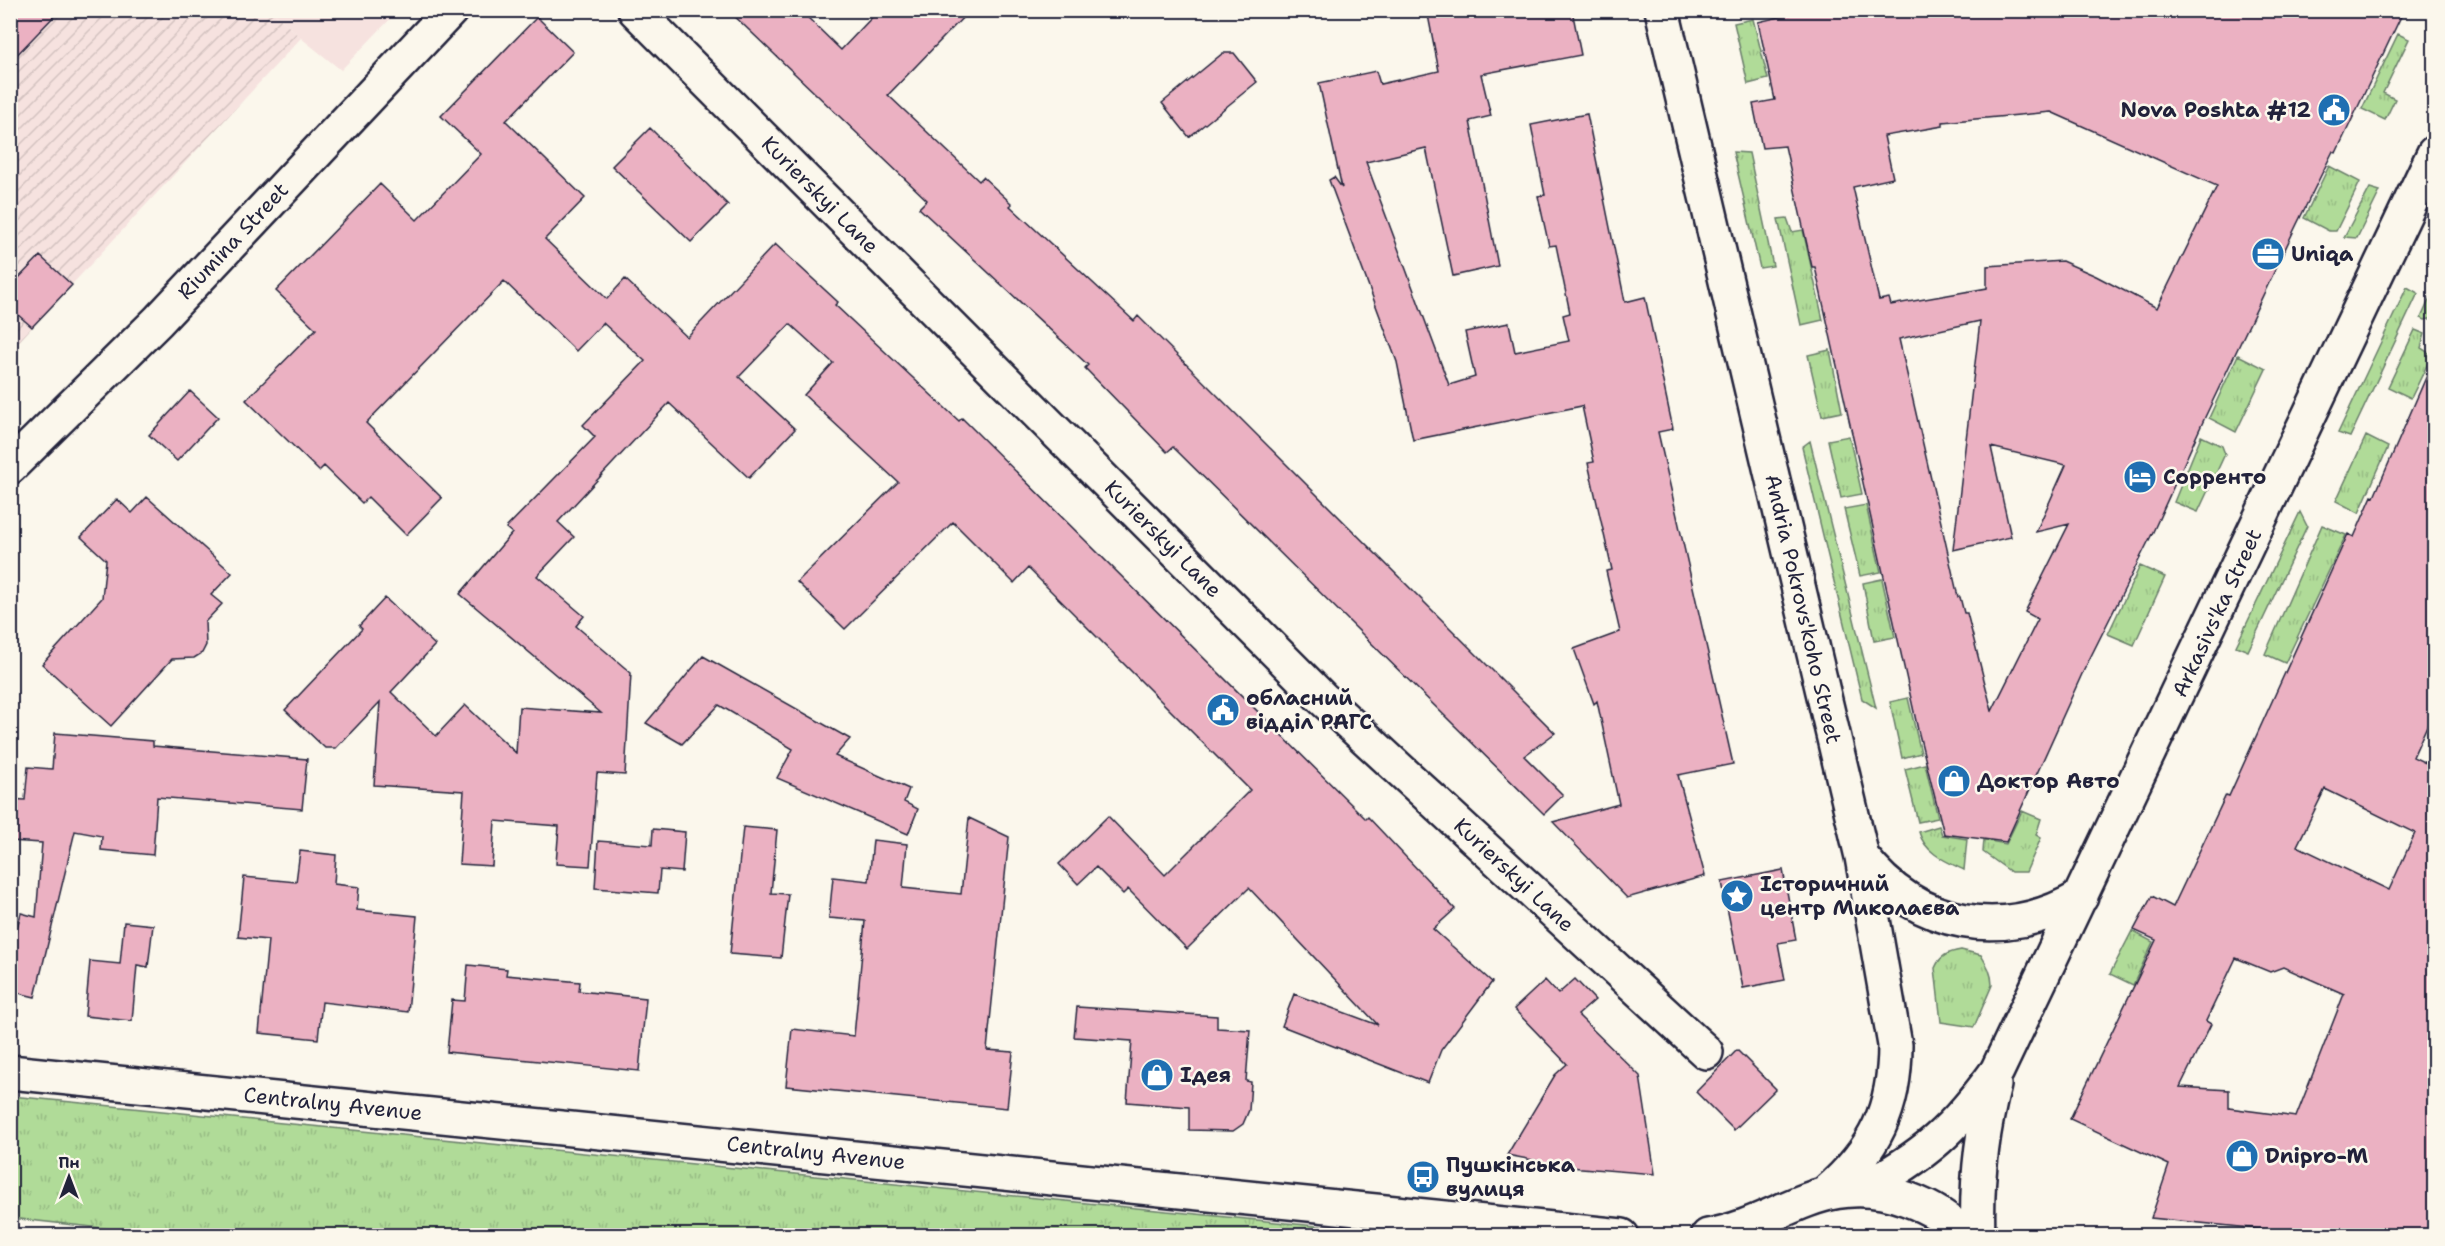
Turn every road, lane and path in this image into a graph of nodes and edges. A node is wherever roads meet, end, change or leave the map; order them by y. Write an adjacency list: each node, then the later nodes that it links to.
1 (451, 10): 5 (street, Riumina Street)
2 (635, 10): 8 (street, Kurierskyi Lane)
3 (1662, 10): 6 (street, Andria Pokrovs'koho Street)
4 (2434, 153): 7 (street, Arkasivs'ka Street)
5 (10, 466)
6 (1862, 857): 7 (street); 12 (street, Andria Pokrovs'koho Street)
7 (2081, 897): 9 (street, Arkasivs'ka Street)
8 (1706, 1052)
9 (1998, 1071): 11 (street, Arkasivs'ka Street); 18 (street, Arkasivs'ka Street)
10 (10, 1072): 14 (street, Centralny Avenue)
11 (1862, 1189): 12 (street); 17 (street)
12 (1827, 1192): 13 (street)
13 (1774, 1213): 15 (street); 16 (street)
14 (1622, 1236)
15 (1708, 1236)
16 (1746, 1236)
17 (1965, 1236)
18 (1978, 1236)

